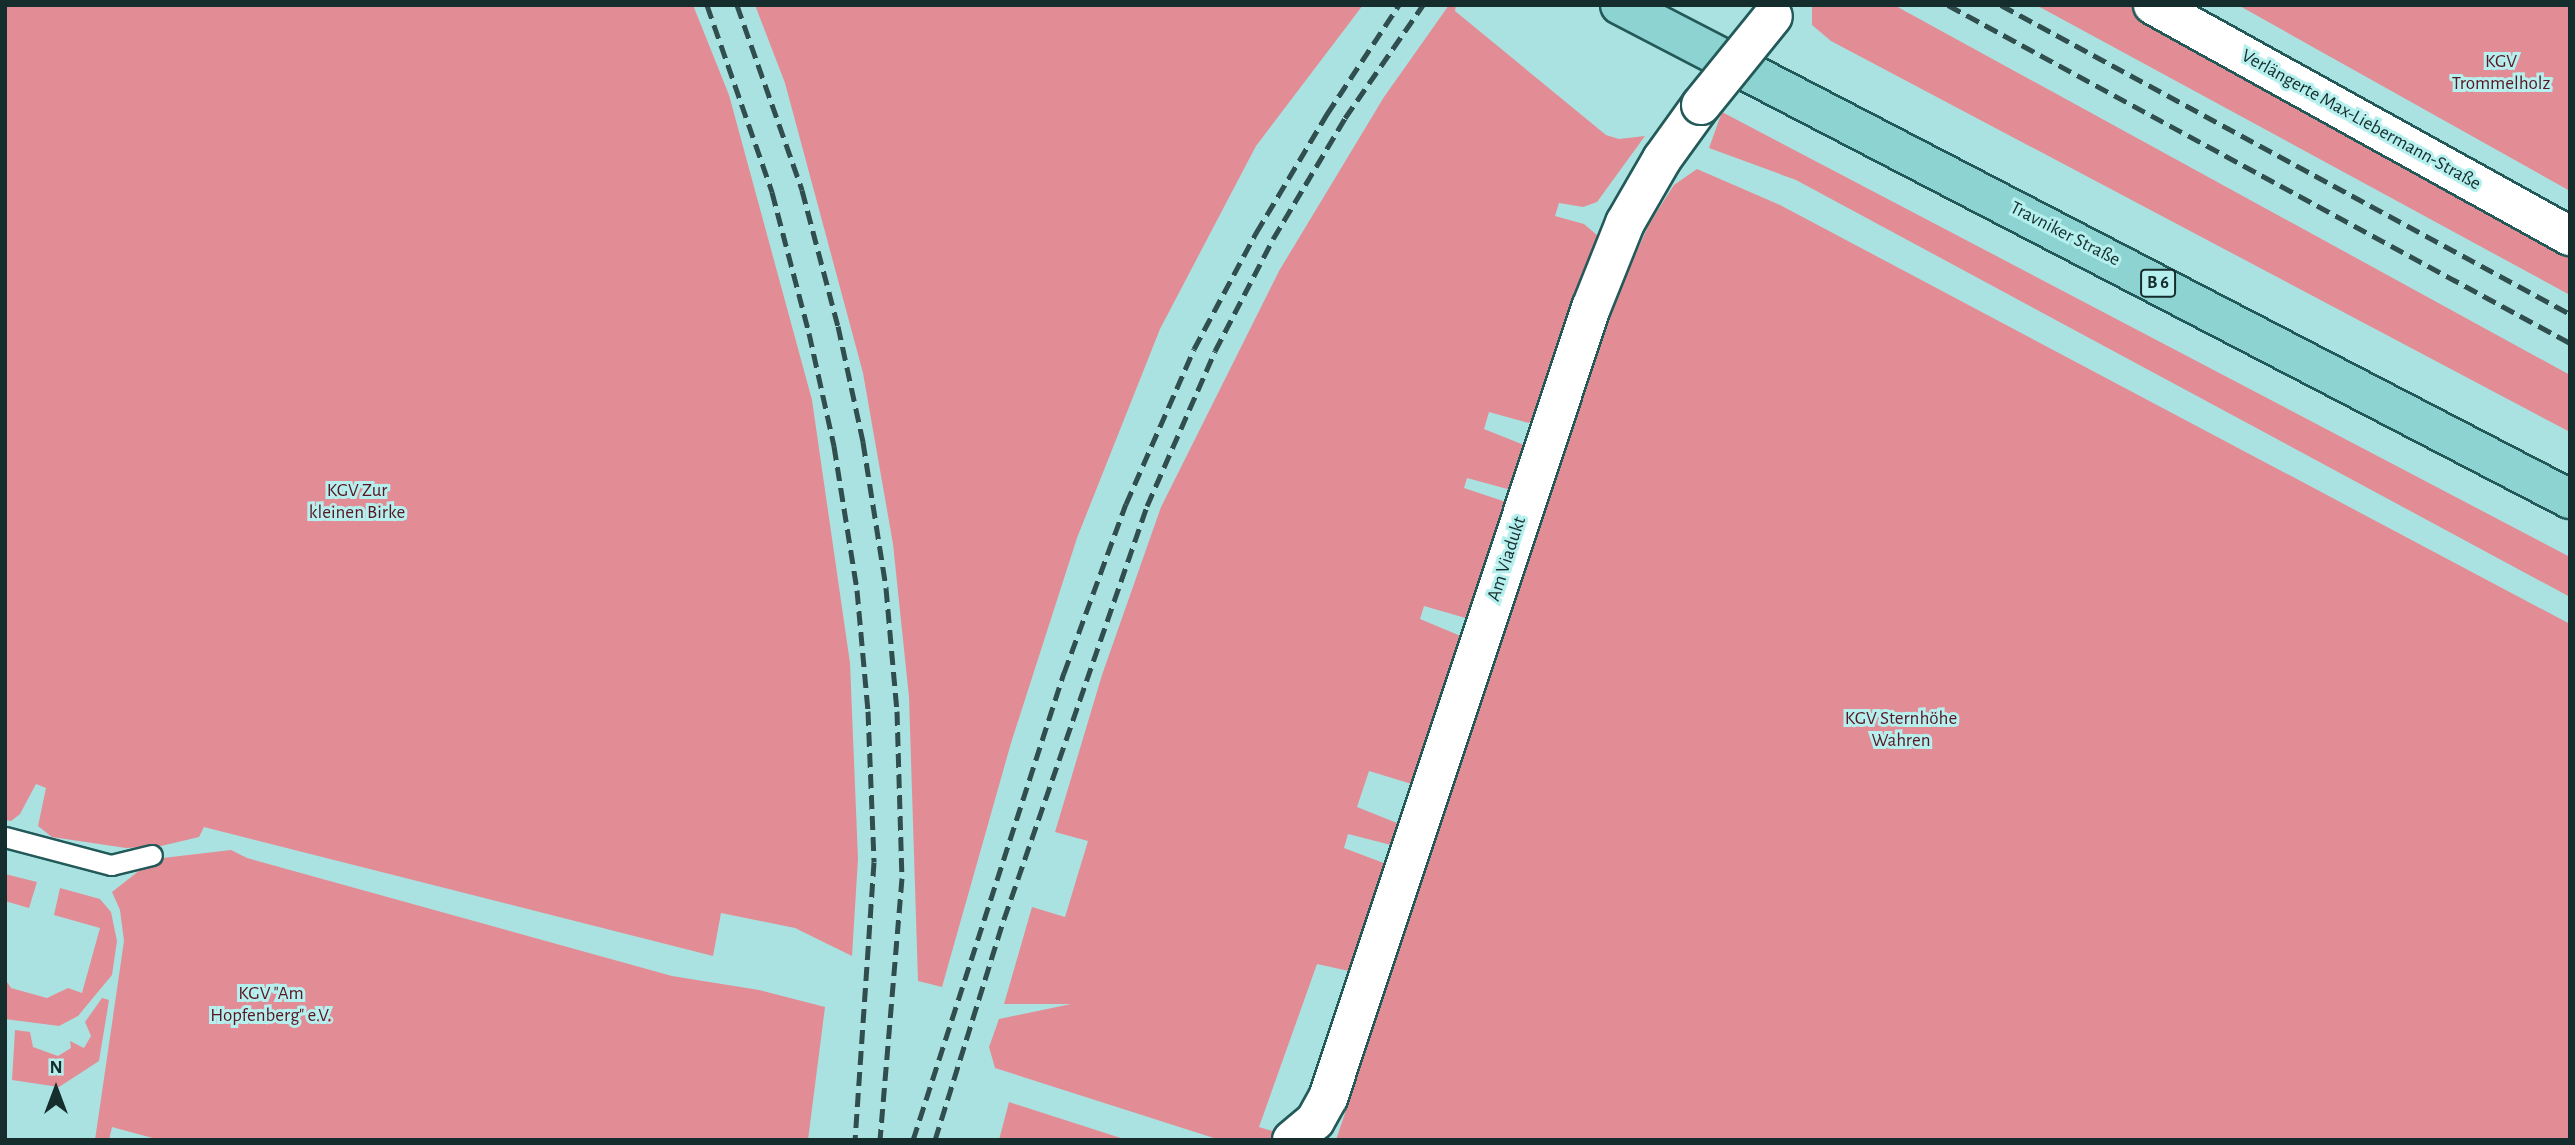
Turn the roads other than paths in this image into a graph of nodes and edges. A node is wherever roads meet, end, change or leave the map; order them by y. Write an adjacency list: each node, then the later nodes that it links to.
1 (1620, 5): 5 (main road, Travniker Straße / B 6)
2 (2153, 5): 4 (street, Verlängerte Max-Liebermann-Straße)
3 (1778, 11): 8 (street, Am Viadukt, bridge)
4 (2570, 236)
5 (2570, 499)
6 (5, 837): 7 (lane)
7 (152, 855)
8 (1292, 1140)

